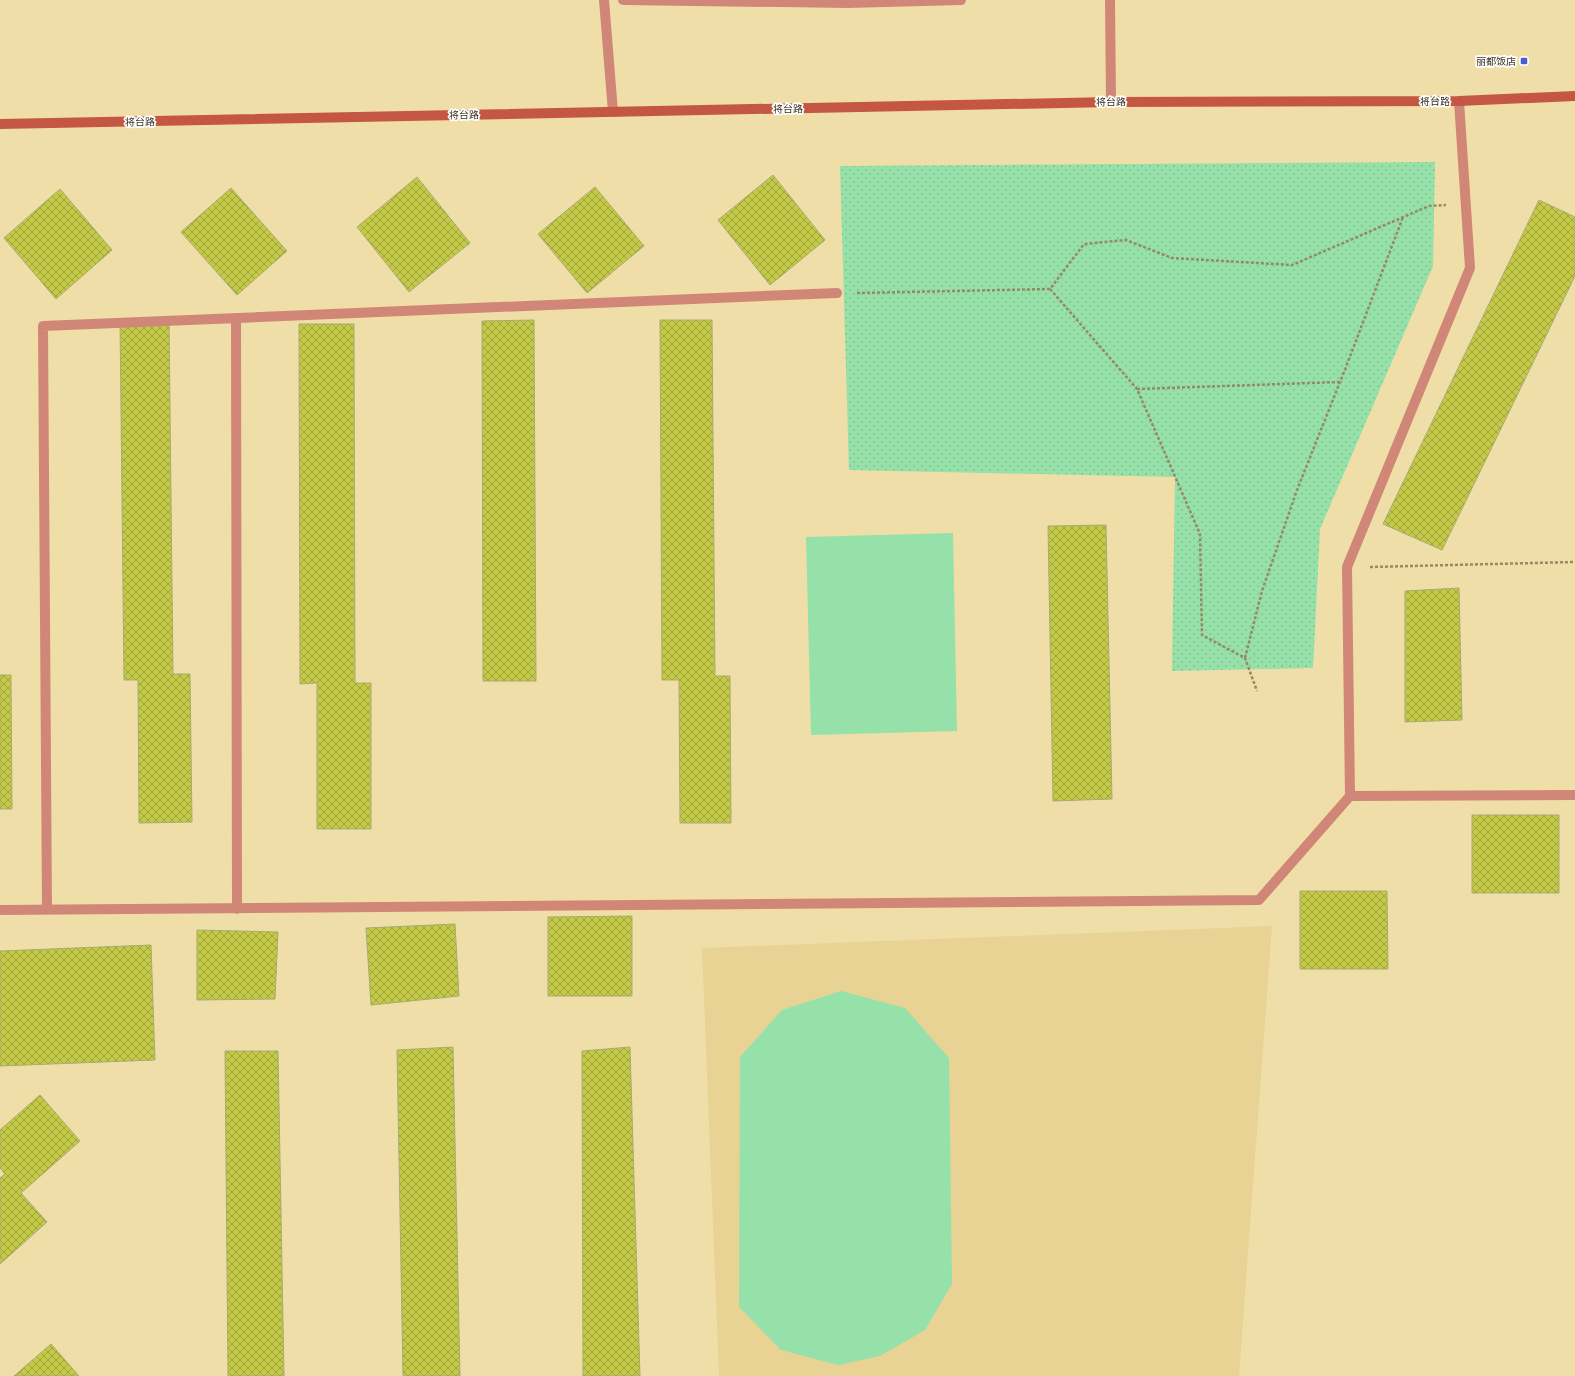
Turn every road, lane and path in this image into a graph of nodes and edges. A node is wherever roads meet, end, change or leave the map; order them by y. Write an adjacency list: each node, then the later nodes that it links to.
1 (604, 0): 8 (street)
2 (623, 0): 3 (street)
3 (961, 0)
4 (1110, 0): 7 (street)
5 (1575, 96): 6 (main road, 将台路)
6 (1459, 101): 7 (main road, 将台路); 10 (street)
7 (1111, 102): 8 (main road, 将台路)
8 (613, 112): 9 (main road, 将台路)
9 (0, 124)
10 (1465, 204): 11 (path); 18 (street)
11 (1403, 217): 12 (path); 15 (path)
12 (1050, 289): 13 (path); 16 (path)
13 (837, 294): 14 (street)
14 (236, 318): 23 (street); 25 (street)
15 (1340, 382): 16 (path); 19 (path)
16 (1137, 389): 19 (path)
17 (1575, 562): 18 (path)
18 (1348, 567): 22 (street)
19 (1245, 658): 20 (path)
20 (1257, 691)
21 (1575, 794): 22 (street)
22 (1350, 796): 23 (street)
23 (237, 909): 25 (street)
24 (0, 910): 25 (street)
25 (47, 910)

